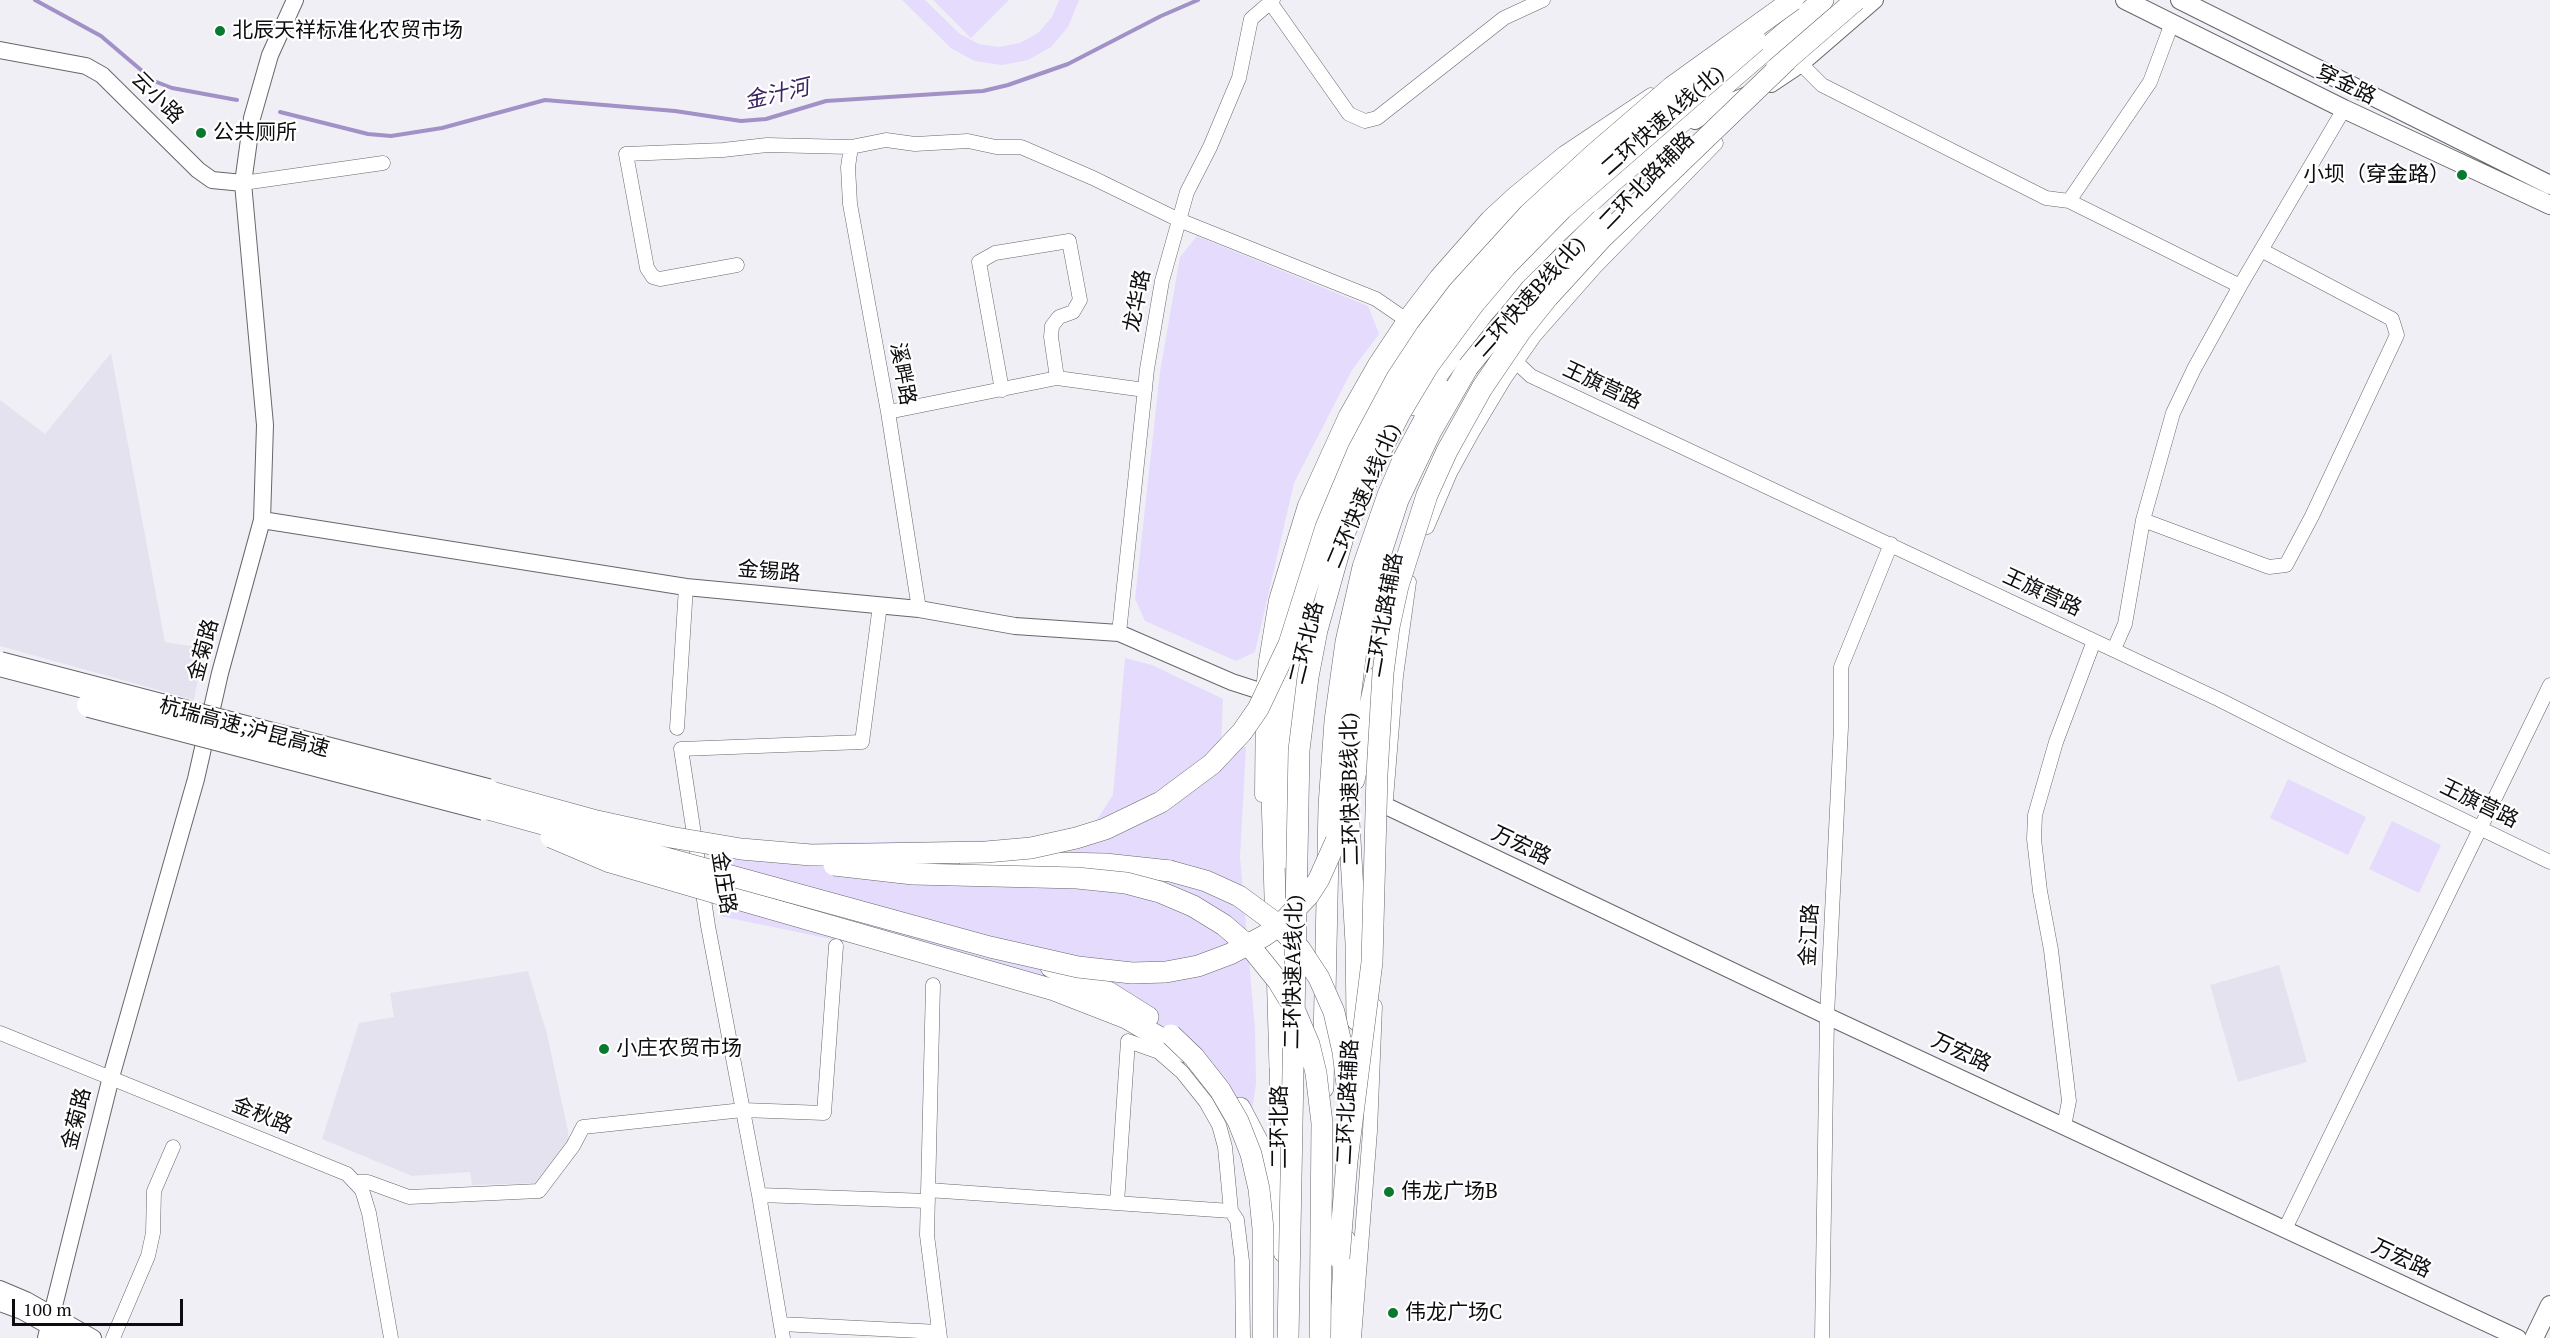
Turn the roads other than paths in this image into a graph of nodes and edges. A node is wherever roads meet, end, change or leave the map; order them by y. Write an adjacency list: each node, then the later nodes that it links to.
1 (295, 0): 22 (street, 金菊路)
2 (1543, 0): 12 (street)
3 (1785, 0): 13 (street)
4 (1793, 0): 17 (main road, bridge)
5 (1804, 0): 87 (main road, 二环快速A线(北), bridge)
6 (1823, 0): 19 (main road, 二环北路)
7 (1837, 0): 19 (main road, 二环北路)
8 (1856, 0): 16 (main road, 二环快速B线(北), bridge)
9 (1875, 0): 16 (street, 二环北路辅路)
10 (2126, 0): 14 (main road, 穿金路)
11 (2180, 0): 23 (main road, 穿金路)
12 (1272, 1): 26 (street, 龙华路)
13 (1764, 18): 19 (street); 30 (street)
14 (2172, 23): 18 (main road, 穿金路); 24 (street)
15 (0, 50): 22 (street, 云小路)
16 (1794, 62): 19 (street); 24 (street); 31 (street, 二环北路辅路); 41 (main road, bridge); 89 (main road, 二环快速B线(北), bridge)
17 (1662, 96): 55 (main road, bridge); 62 (main road, bridge)
18 (2344, 109): 25 (main road, 穿金路); 27 (street)
19 (1692, 118): 62 (main road, 二环北路); 88 (main road, 二环北路)
20 (851, 147): 26 (street); 28 (street); 35 (street, 溪畔路)
21 (383, 163): 22 (street, 云小路)
22 (243, 183): 36 (street, 金菊路)
23 (2550, 184)
24 (2068, 201): 29 (street)
25 (2550, 205)
26 (1179, 220): 30 (street); 34 (street, 龙华路)
27 (2261, 250): 29 (street); 37 (street)
28 (737, 265)
29 (2240, 286): 37 (street)
30 (1405, 320): 49 (street)
31 (1516, 362): 38 (street, 王旗营路); 52 (street, 二环北路辅路)
32 (1057, 378): 33 (street); 33 (street); 34 (street)
33 (1002, 390): 35 (street)
34 (1145, 390): 43 (street, 龙华路)
35 (888, 412): 42 (street, 溪畔路)
36 (262, 520): 39 (street, 金锡路); 63 (street, 金菊路)
37 (2143, 520): 45 (street)
38 (1891, 544): 44 (street, 王旗营路); 60 (street, 金江路)
39 (686, 587): 40 (street, 金锡路); 50 (street)
40 (880, 605): 42 (street, 金锡路); 64 (street, 金庄路)
41 (1393, 606): 58 (main road, bridge); 67 (main road, bridge)
42 (919, 609): 43 (street, 金锡路)
43 (1119, 633): 49 (street, 金锡路)
44 (2094, 641): 45 (street, 王旗营路); 65 (street)
45 (2114, 649): 53 (street, 王旗营路)
46 (0, 664): 51 (highway, 杭瑞高速;沪昆高速, bridge)
47 (0, 681): 51 (highway, 杭瑞高速;沪昆高速, bridge)
48 (2550, 685): 53 (street)
49 (1263, 693): 62 (street)
50 (677, 728)
51 (486, 800): 54 (main road, bridge); 58 (main road, bridge); 77 (main road, bridge)
52 (1386, 806): 60 (street, 万宏路); 90 (street, 二环北路辅路)
53 (2479, 828): 56 (street, 王旗营路); 73 (street)
54 (657, 834): 55 (main road, bridge); 88 (main road, bridge)
55 (811, 855): 67 (main road, bridge)
56 (2550, 862)
57 (836, 946): 64 (street)
58 (990, 947): 86 (main road, bridge)
59 (933, 985): 70 (street)
60 (1827, 1016): 65 (street, 万宏路); 91 (street, 金江路)
61 (0, 1033): 63 (street, 金秋路)
62 (1280, 1068): 77 (main road, 二环北路)
63 (111, 1077): 68 (street, 金秋路); 78 (street, 金菊路)
64 (743, 1110): 68 (street, 金秋路); 69 (street, 金庄路)
65 (2064, 1126): 73 (street, 万宏路)
66 (173, 1147): 83 (street)
67 (1345, 1180): 89 (main road, bridge)
68 (357, 1182): 84 (street)
69 (759, 1195): 70 (street); 79 (street, 金庄路)
70 (928, 1196): 71 (street); 80 (street)
71 (1117, 1203): 72 (street); 72 (street)
72 (1231, 1211): 85 (street)
73 (2284, 1229): 92 (street, 万宏路)
74 (0, 1289): 78 (street)
75 (0, 1303): 78 (street)
76 (2550, 1305): 93 (main road)
77 (1289, 1311): 87 (main road, 二环北路)
78 (49, 1326): 81 (street); 82 (street)
79 (782, 1331): 80 (street)
80 (940, 1335)
81 (70, 1338)
82 (93, 1338)
83 (113, 1338)
84 (391, 1338)
85 (1243, 1338)
86 (1263, 1338)
87 (1289, 1338)
88 (1320, 1338)
89 (1338, 1338)
90 (1354, 1338)
91 (1822, 1338)
92 (2518, 1338)
93 (2534, 1338)

